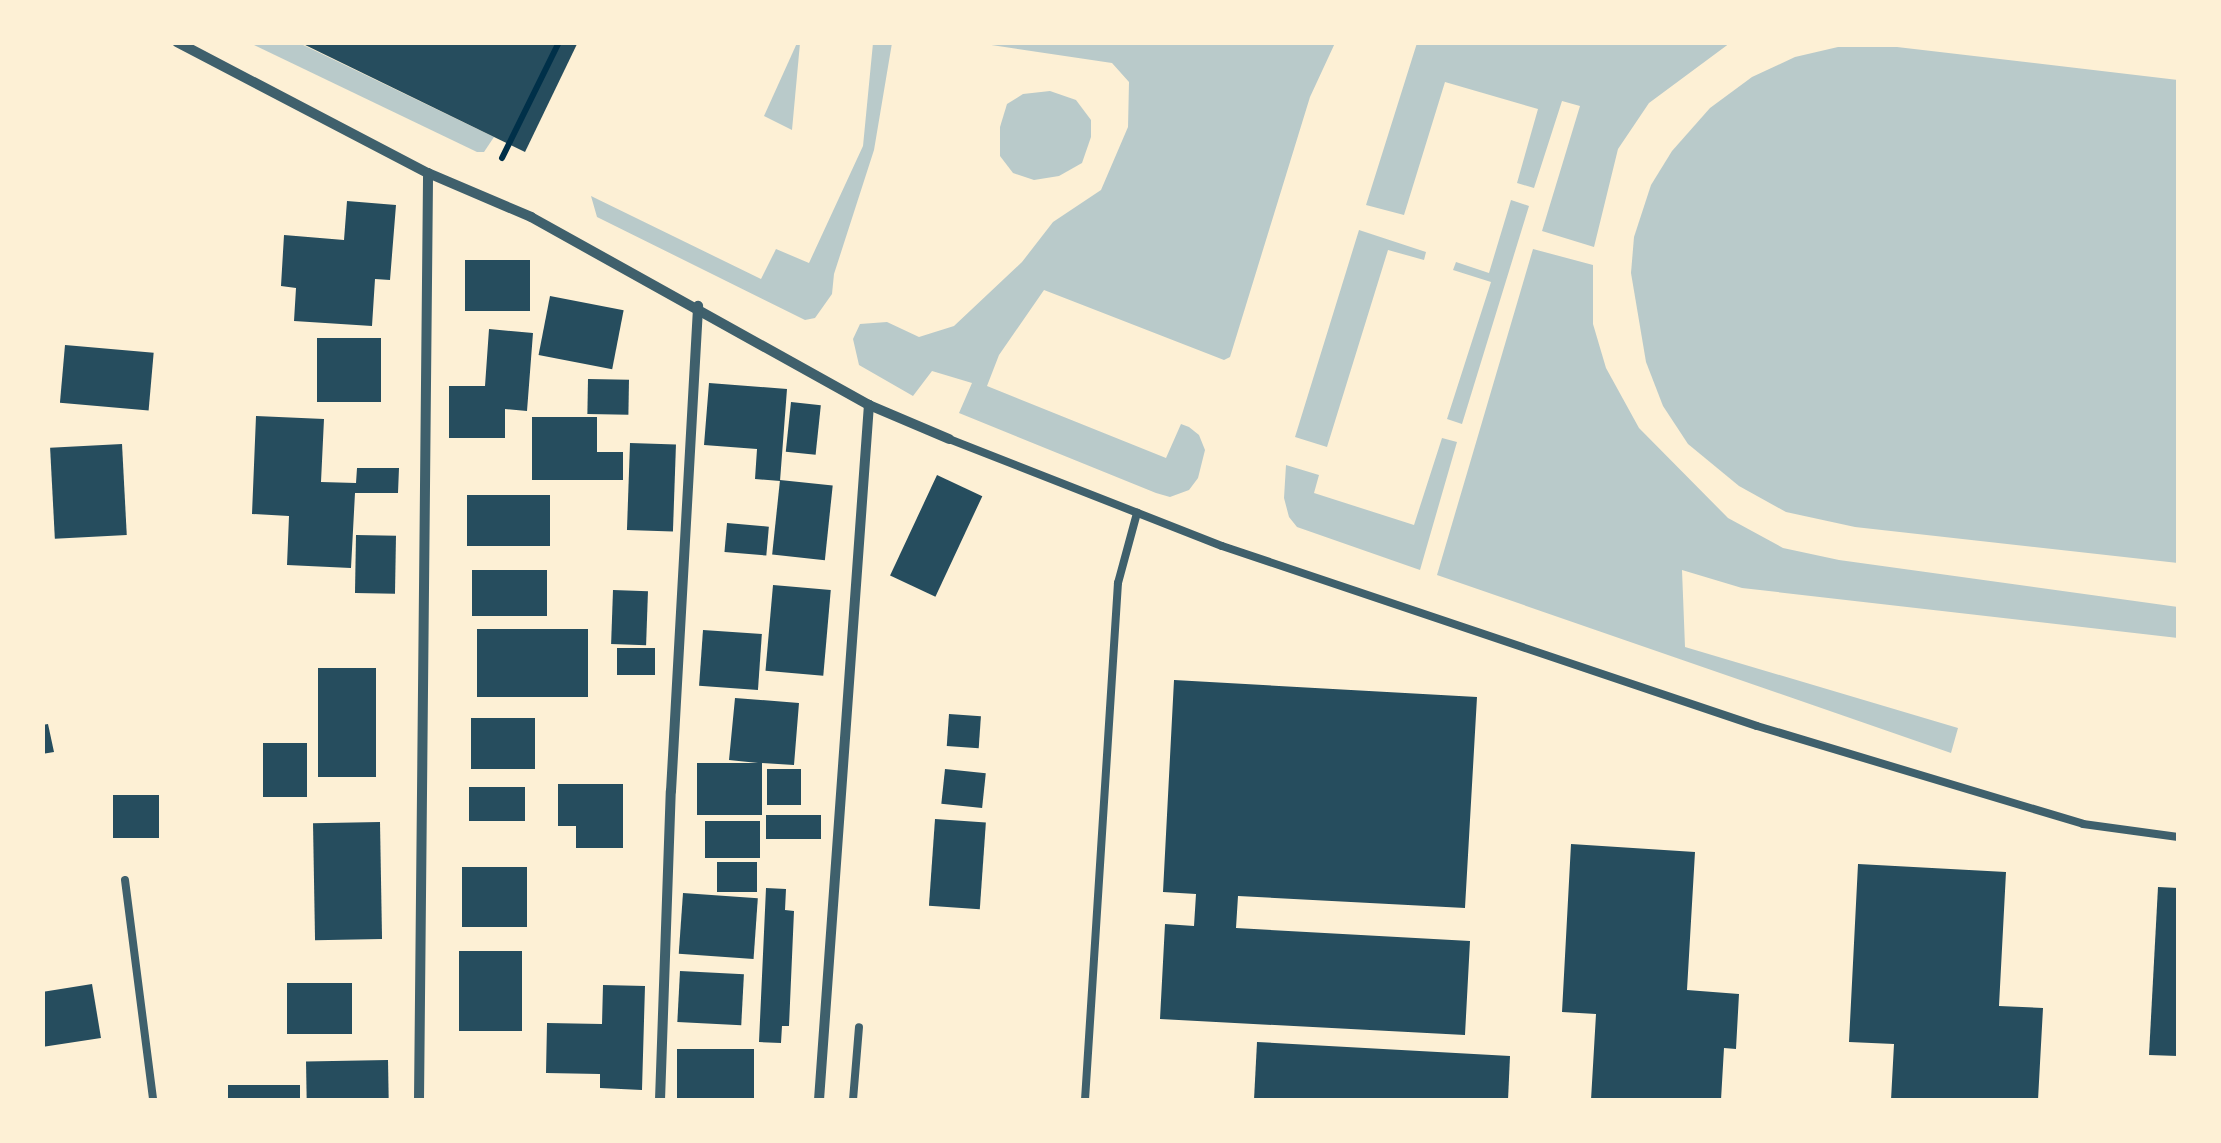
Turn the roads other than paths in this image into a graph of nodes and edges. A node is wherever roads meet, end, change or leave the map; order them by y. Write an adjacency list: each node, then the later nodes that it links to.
1 (177, 42): 2 (street)
2 (428, 173): 3 (street); 11 (street)
3 (698, 306): 4 (street); 12 (street)
4 (869, 405): 5 (street); 13 (street)
5 (949, 439): 6 (lane)
6 (1137, 513): 7 (lane); 15 (lane)
7 (2178, 837)
8 (125, 880): 10 (lane)
9 (859, 1027): 14 (lane)
10 (153, 1100)
11 (420, 1100)
12 (660, 1100)
13 (819, 1100)
14 (853, 1100)
15 (1086, 1100)

